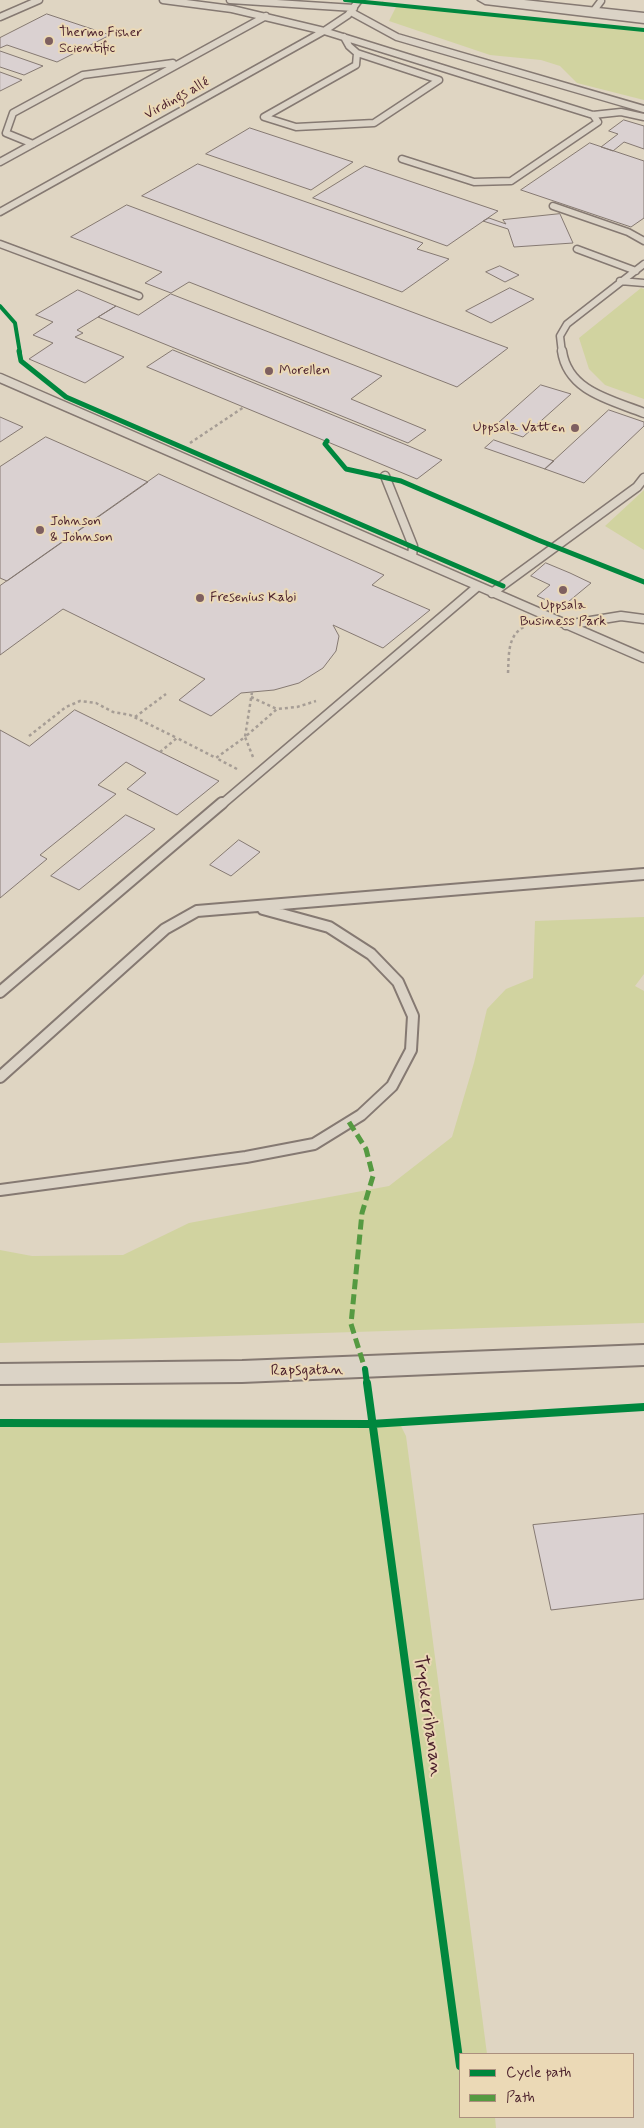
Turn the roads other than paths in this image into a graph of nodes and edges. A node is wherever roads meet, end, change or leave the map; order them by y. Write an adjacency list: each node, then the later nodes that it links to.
1 (39, 0): 9 (lane)
2 (164, 0): 10 (lane)
3 (230, 0): 6 (lane)
4 (485, 0): 11 (main road)
5 (538, 0): 7 (main road)
6 (356, 5): 12 (lane, Virdings allé); 16 (lane)
7 (598, 5): 8 (main road)
8 (644, 14)
9 (0, 16)
10 (266, 16): 12 (lane); 15 (lane)
11 (644, 18)
12 (324, 31): 13 (lane); 23 (lane, Virdings allé)
13 (344, 37): 14 (lane); 17 (lane)
14 (357, 53): 14 (lane)
15 (180, 62): 19 (lane); 19 (lane)
16 (644, 109)
17 (593, 115): 18 (lane); 20 (lane)
18 (644, 117)
19 (33, 144): 21 (lane)
20 (402, 159)
21 (0, 162)
22 (552, 206): 24 (lane)
23 (0, 212)
24 (644, 241)
25 (0, 244): 31 (lane)
26 (577, 249): 28 (lane)
27 (644, 264): 28 (lane)
28 (636, 271): 29 (lane)
29 (620, 281): 30 (lane); 33 (lane)
30 (644, 283)
31 (139, 296)
32 (0, 378): 36 (lane)
33 (644, 413)
34 (386, 476): 36 (lane)
35 (644, 478): 38 (lane)
36 (412, 557): 37 (lane)
37 (476, 587): 38 (lane); 44 (lane)
38 (492, 593): 40 (lane)
39 (644, 619): 40 (lane)
40 (566, 625): 41 (lane)
41 (644, 658)
42 (644, 874): 43 (lane)
43 (255, 906): 45 (lane); 46 (lane)
44 (0, 992)
45 (0, 1077)
46 (0, 1190)
47 (644, 1355): 48 (street, Rapsgatan)
48 (0, 1374)

